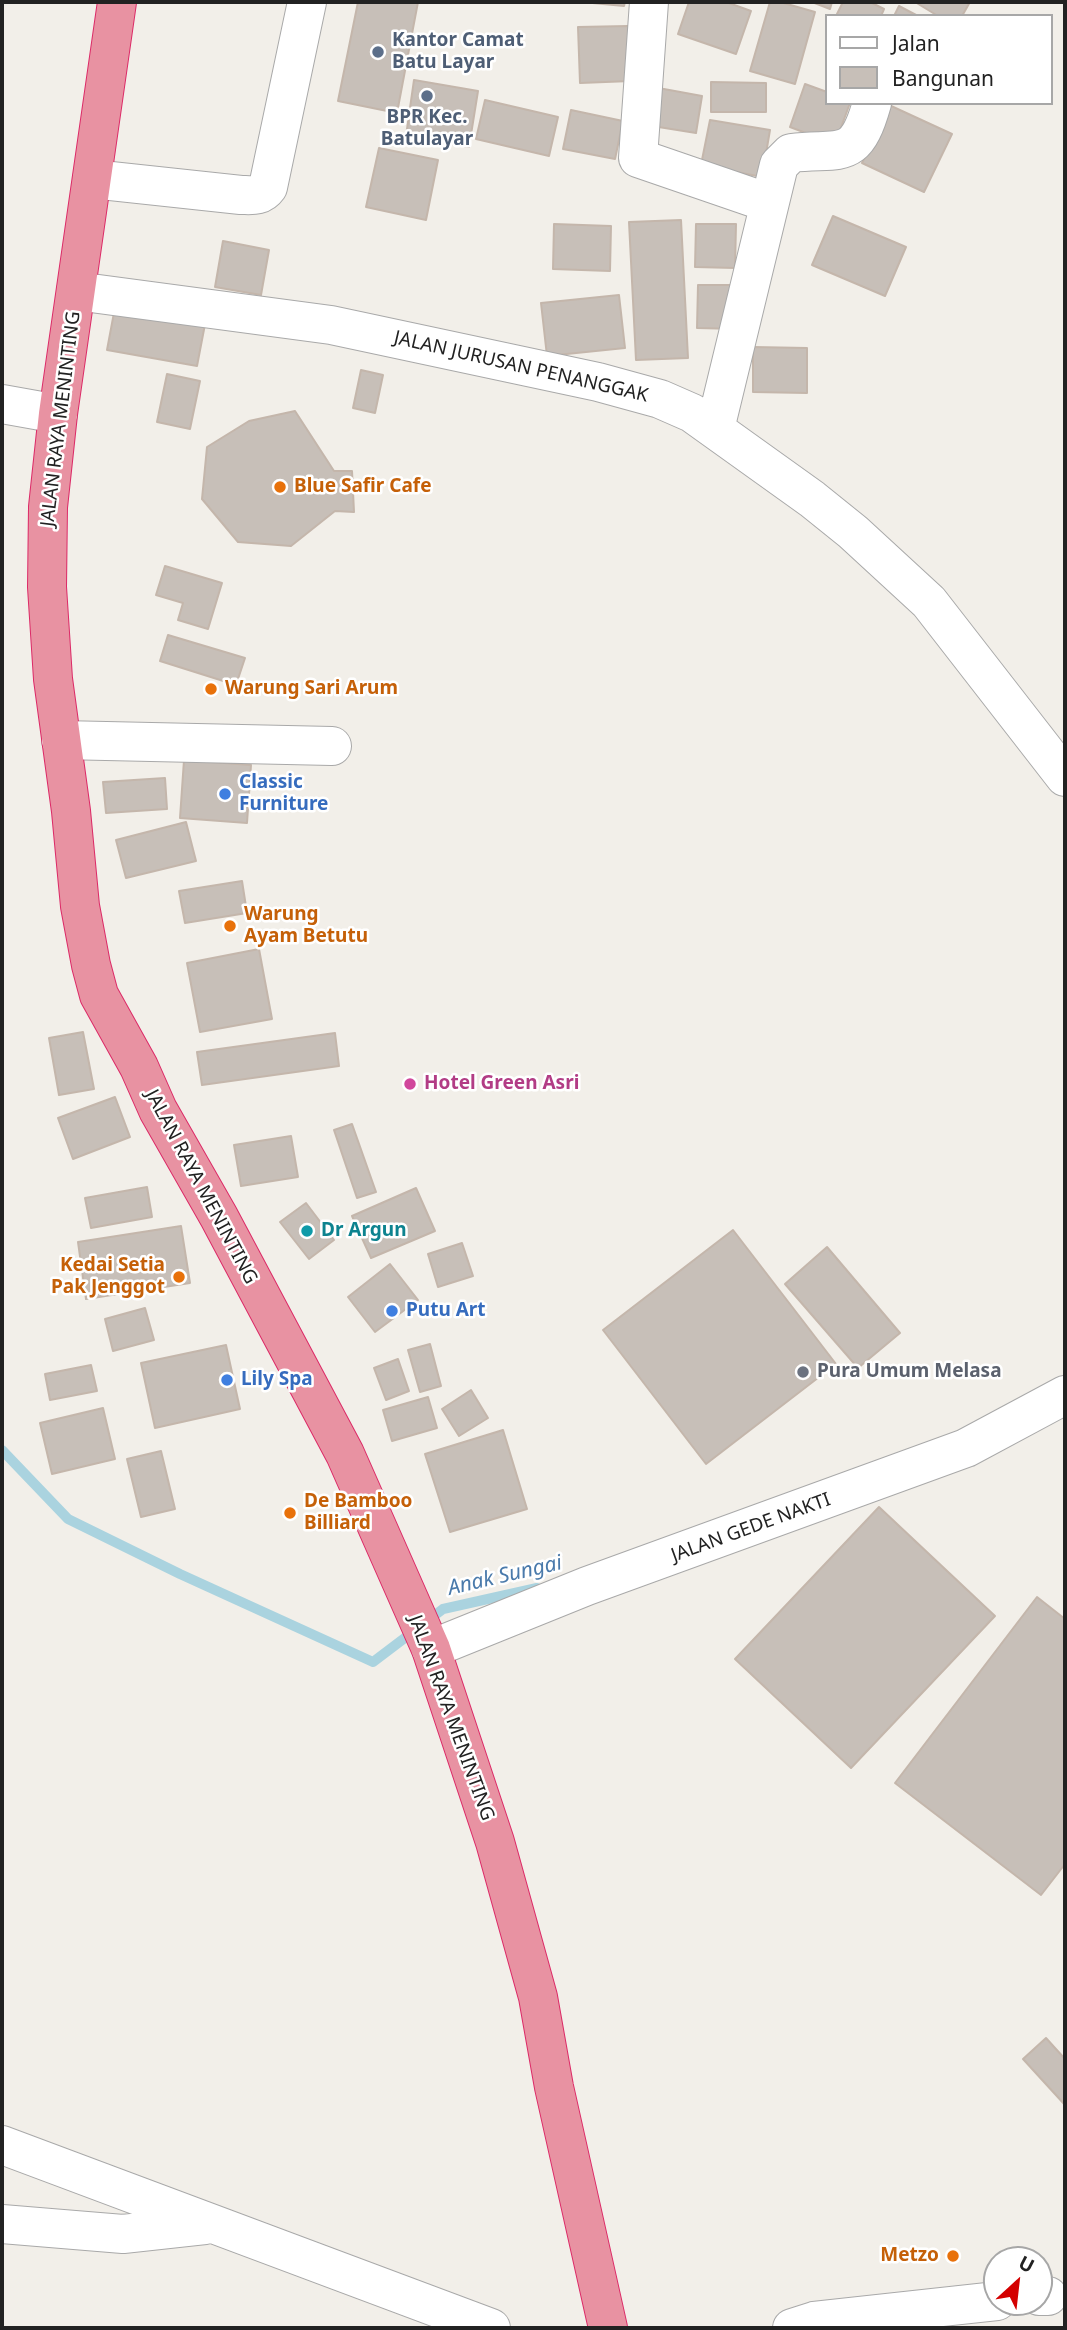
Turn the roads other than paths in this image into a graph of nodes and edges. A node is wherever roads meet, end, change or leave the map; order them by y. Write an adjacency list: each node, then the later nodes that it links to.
1 (117, 2): 5 (highway, JALAN RAYA MENINTING)
2 (307, 2): 5 (street)
3 (649, 2): 6 (street)
4 (871, 105): 6 (street)
5 (92, 179): 7 (highway, JALAN RAYA MENINTING)
6 (769, 202): 10 (street)
7 (76, 291): 9 (highway, JALAN RAYA MENINTING); 10 (street, JALAN JURUSAN PENANGGAK)
8 (2, 404): 9 (street)
9 (58, 414): 11 (highway, JALAN RAYA MENINTING)
10 (715, 429): 13 (street, JALAN JURUSAN PENANGGAK)
11 (61, 740): 12 (street); 15 (highway, JALAN RAYA MENINTING)
12 (332, 746)
13 (1065, 777)
14 (1065, 1395): 15 (street, JALAN GEDE NAKTI)
15 (429, 1643): 21 (highway, JALAN RAYA MENINTING)
16 (2, 2145): 18 (street)
17 (2, 2224): 18 (street)
18 (213, 2224): 20 (street)
19 (983, 2303): 22 (street)
20 (491, 2328)
21 (608, 2328)
22 (793, 2328)

